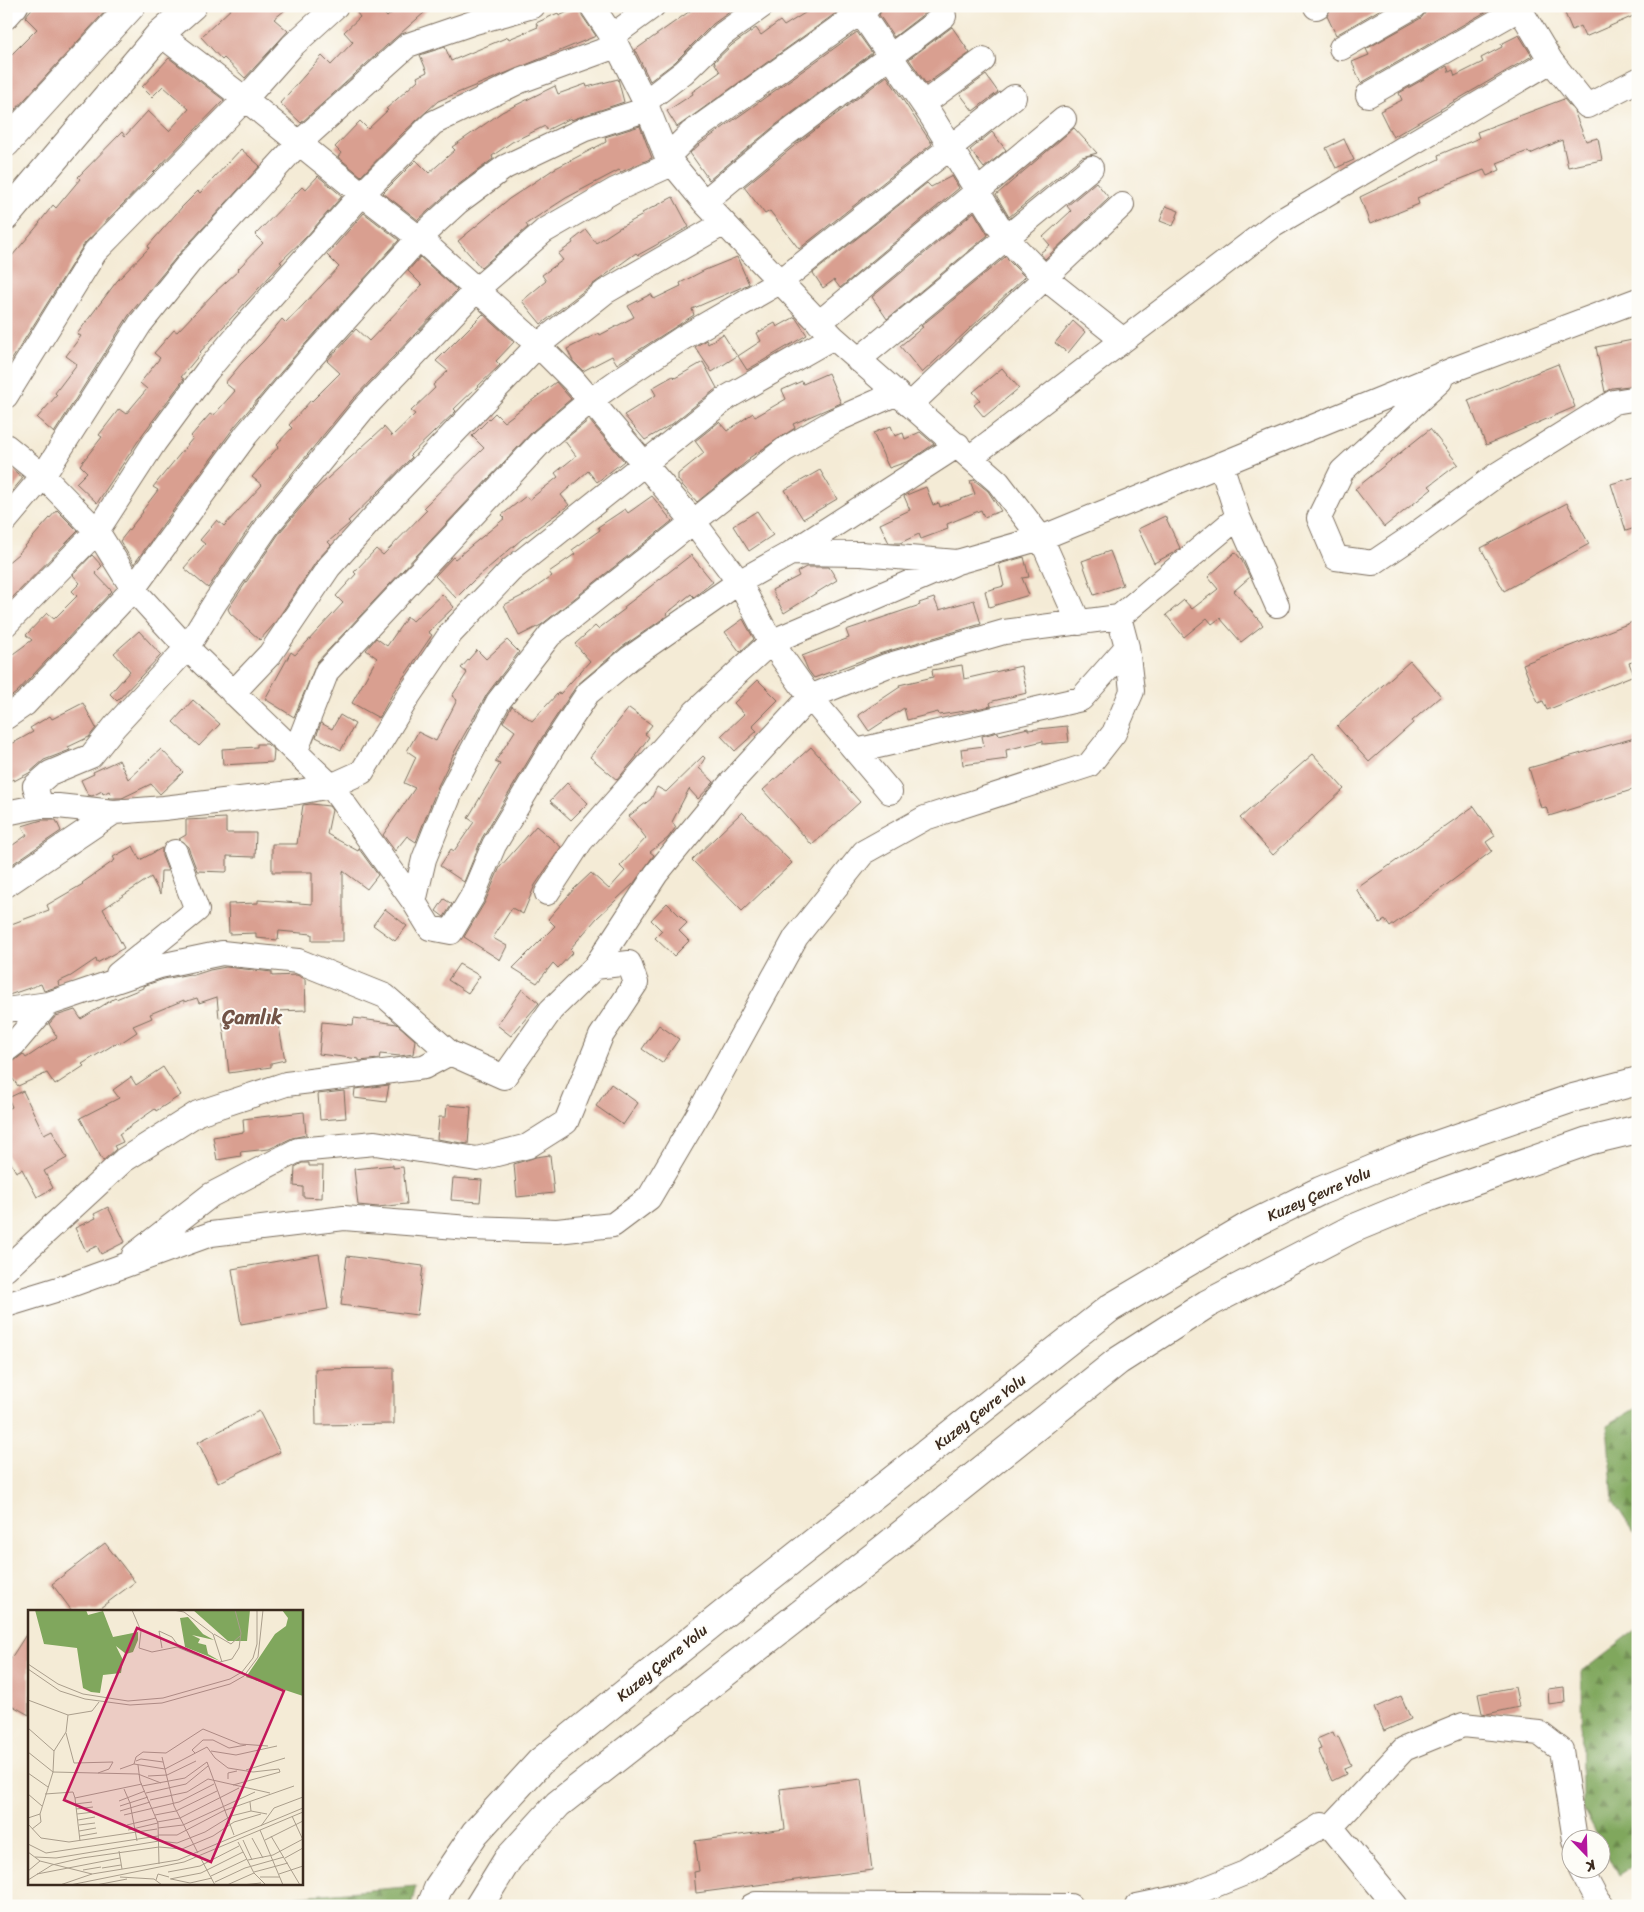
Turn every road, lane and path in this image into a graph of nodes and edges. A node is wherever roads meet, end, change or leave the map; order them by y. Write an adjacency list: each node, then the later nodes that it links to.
1 (16, 6): 13 (street)
2 (131, 6): 28 (main road)
3 (192, 6): 14 (main road)
4 (336, 6): 23 (street)
5 (533, 6): 27 (street)
6 (592, 6): 15 (street)
7 (653, 6): 15 (street)
8 (762, 6): 25 (street)
9 (1414, 6): 16 (street)
10 (1518, 7): 19 (street); 21 (street)
11 (862, 9): 17 (street); 30 (street)
12 (944, 16): 17 (street)
13 (6, 17)
14 (160, 34): 23 (street); 36 (main road)
15 (614, 41): 25 (street); 33 (street)
16 (1341, 48)
17 (890, 57): 24 (street); 34 (street)
18 (983, 60): 24 (street)
19 (1551, 61): 20 (street); 45 (street)
20 (1638, 80)
21 (1368, 95)
22 (1014, 97): 29 (street)
23 (245, 99): 27 (street); 49 (street)
24 (923, 104): 29 (street)
25 (646, 106): 30 (street); 38 (street)
26 (1064, 119): 32 (street)
27 (299, 143): 33 (street); 57 (street)
28 (6, 144)
29 (951, 147): 32 (street); 41 (street)
30 (669, 161): 34 (street); 42 (street)
31 (1091, 168): 39 (street)
32 (977, 192): 39 (street); 44 (street)
33 (362, 194): 38 (street); 61 (street)
34 (704, 202): 37 (street)
35 (1122, 205): 40 (street)
36 (6, 216)
37 (724, 223): 41 (street); 46 (street)
38 (419, 238): 42 (street); 66 (street)
39 (1006, 238): 40 (street); 47 (street)
40 (1045, 278): 45 (street); 51 (street)
41 (781, 281): 44 (street); 52 (street)
42 (476, 290): 46 (street); 73 (street)
43 (1638, 300): 48 (street)
44 (826, 330): 47 (street); 55 (street)
45 (1123, 340): 54 (street)
46 (538, 346): 52 (street); 74 (street)
47 (858, 360): 51 (street)
48 (1452, 370): 50 (street); 56 (street)
49 (6, 396)
50 (1638, 398)
51 (903, 399): 54 (street); 60 (street)
52 (591, 400): 55 (street); 77 (street)
53 (6, 446): 57 (street)
54 (965, 451): 62 (street); 63 (street)
55 (643, 464): 60 (street); 79 (street)
56 (1221, 464): 58 (street); 62 (street)
57 (43, 476): 59 (street); 61 (street)
58 (1238, 517): 67 (street); 68 (street)
59 (6, 520)
60 (693, 521): 65 (street); 87 (street)
61 (97, 532): 66 (street); 70 (street)
62 (1041, 538): 64 (street); 69 (street)
63 (790, 552): 64 (street); 65 (street)
64 (957, 562): 71 (street)
65 (739, 582): 71 (street); 87 (street)
66 (133, 589): 73 (street); 76 (street)
67 (1277, 604)
68 (1120, 617): 69 (street); 72 (street)
69 (1079, 623): 75 (street)
70 (6, 624)
71 (771, 642): 75 (street); 86 (street)
72 (1127, 647): 78 (street); 96 (street)
73 (187, 648): 74 (street); 81 (street)
74 (233, 693): 77 (street)
75 (810, 697): 78 (street); 88 (street)
76 (6, 717)
77 (296, 750): 79 (street)
78 (856, 751): 80 (street)
79 (332, 786): 82 (street); 87 (street)
80 (890, 792)
81 (41, 806): 82 (street); 83 (street)
82 (114, 812): 85 (street)
83 (6, 814)
84 (175, 852): 89 (street)
85 (6, 885)
86 (547, 893)
87 (414, 902)
88 (595, 967): 93 (street); 96 (street)
89 (106, 984): 90 (street); 93 (street)
90 (48, 1004): 91 (street); 92 (street)
91 (6, 1010)
92 (6, 1050)
93 (450, 1053): 97 (street)
94 (1638, 1081): 103 (main road, Kuzey Çevre Yolu)
95 (1638, 1129): 104 (main road)
96 (117, 1268): 98 (street)
97 (6, 1269)
98 (6, 1305)
99 (1331, 1827): 100 (street); 102 (street); 108 (street)
100 (1573, 1830)
101 (1586, 1880): 109 (street)
102 (1163, 1903): 107 (street)
103 (431, 1906)
104 (479, 1906)
105 (752, 1906): 106 (street)
106 (1070, 1906)
107 (1137, 1906)
108 (1396, 1906)
109 (1602, 1906)

